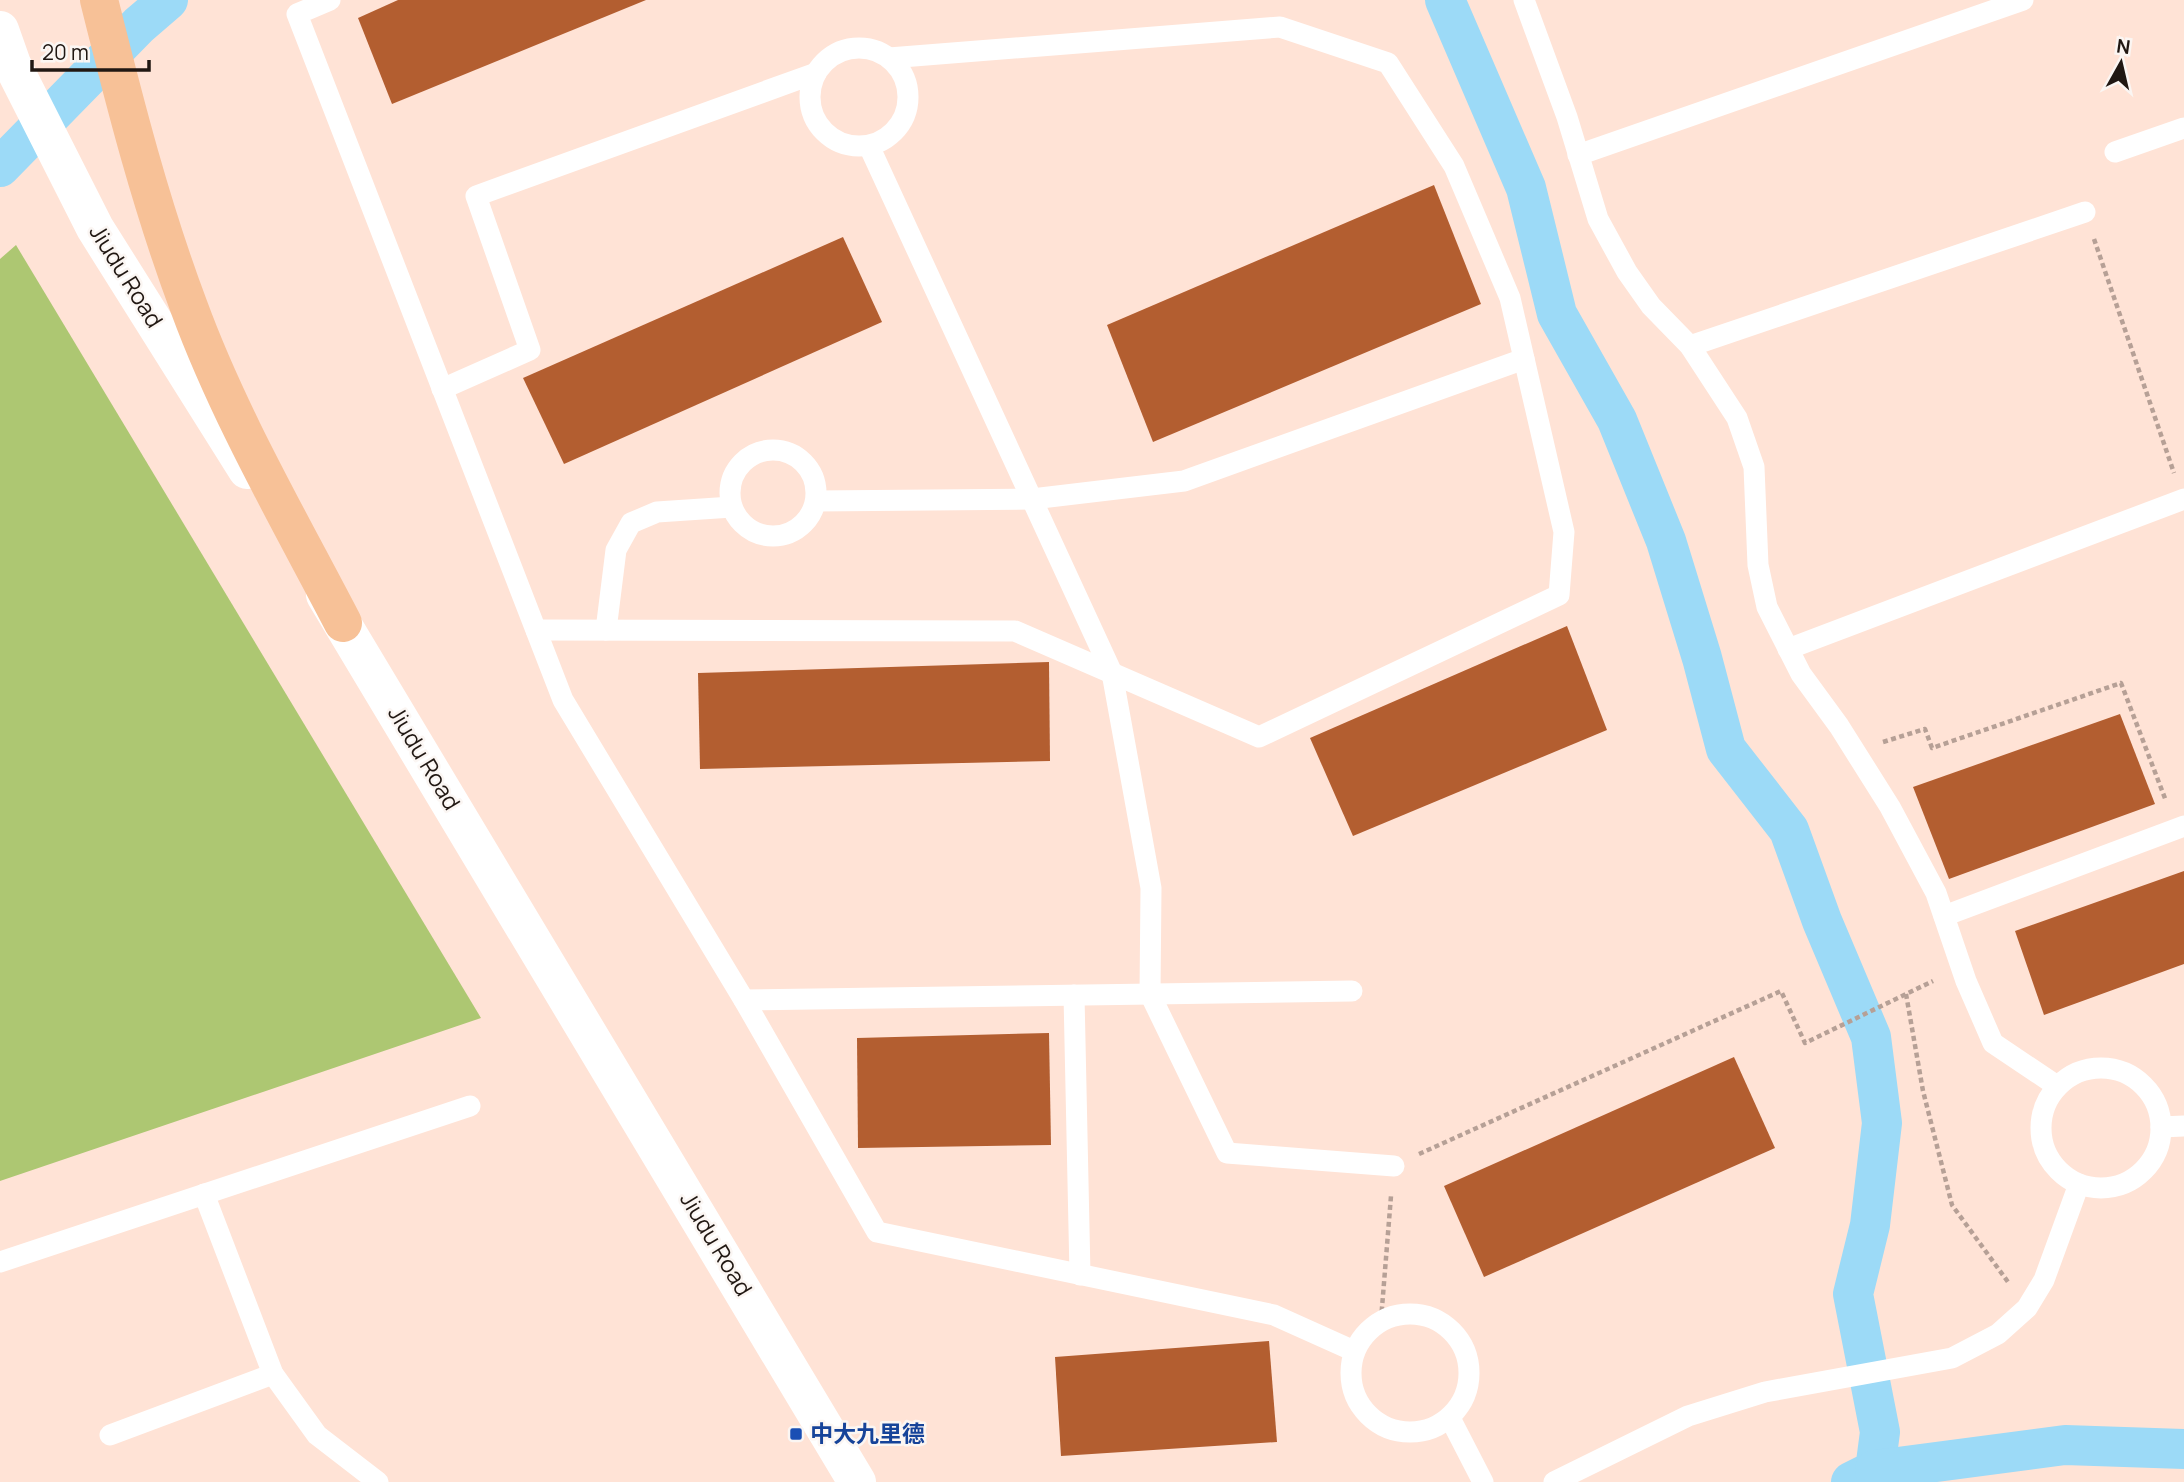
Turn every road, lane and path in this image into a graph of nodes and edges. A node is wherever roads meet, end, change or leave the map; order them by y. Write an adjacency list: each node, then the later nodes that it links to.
1 (99, 0): 20 (highway)
2 (330, 0): 15 (lane)
3 (1524, 0): 11 (lane)
4 (2023, 0): 11 (lane)
5 (4, 53): 20 (street, Jiudu Road)
6 (889, 58): 7 (lane); 9 (lane); 14 (lane)
7 (816, 73): 9 (lane); 15 (lane)
8 (2184, 128): 10 (lane)
9 (869, 146): 16 (lane)
10 (2115, 152)
11 (1578, 155): 13 (lane)
12 (2085, 212): 13 (lane); 17 (path)
13 (1690, 346): 23 (lane)
14 (1524, 359): 16 (lane); 24 (lane)
15 (442, 389): 21 (lane)
16 (1032, 499): 18 (lane); 24 (lane)
17 (2184, 499): 23 (lane)
18 (816, 501): 19 (lane); 19 (lane)
19 (732, 507): 22 (lane)
20 (343, 623): 50 (street, Jiudu Road)
21 (537, 630): 22 (lane); 33 (lane)
22 (606, 630): 24 (lane)
23 (1788, 649): 25 (lane)
24 (1112, 673): 30 (lane)
25 (1855, 751): 26 (path); 27 (lane)
26 (2180, 828): 27 (lane)
27 (1944, 916): 28 (lane)
28 (1961, 967): 31 (path); 34 (lane)
29 (1352, 990): 30 (lane)
30 (1150, 994): 32 (lane); 38 (lane)
31 (1906, 994): 38 (path); 43 (path)
32 (1074, 995): 33 (lane); 42 (lane)
33 (744, 1000): 42 (lane)
34 (2057, 1086): 37 (lane); 39 (lane)
35 (470, 1107): 40 (lane)
36 (2184, 1126): 37 (lane)
37 (2161, 1127): 39 (lane)
38 (1394, 1166): 44 (path)
39 (2079, 1184): 43 (lane)
40 (204, 1194): 41 (lane); 46 (lane)
41 (0, 1262)
42 (1080, 1275): 45 (lane)
43 (2026, 1308): 52 (lane)
44 (1381, 1320): 45 (lane); 47 (lane)
45 (1354, 1351): 47 (lane)
46 (272, 1374): 48 (lane); 49 (lane)
47 (1450, 1418): 51 (lane)
48 (110, 1435)
49 (371, 1481)
50 (857, 1482)
51 (1483, 1482)
52 (1554, 1482)

